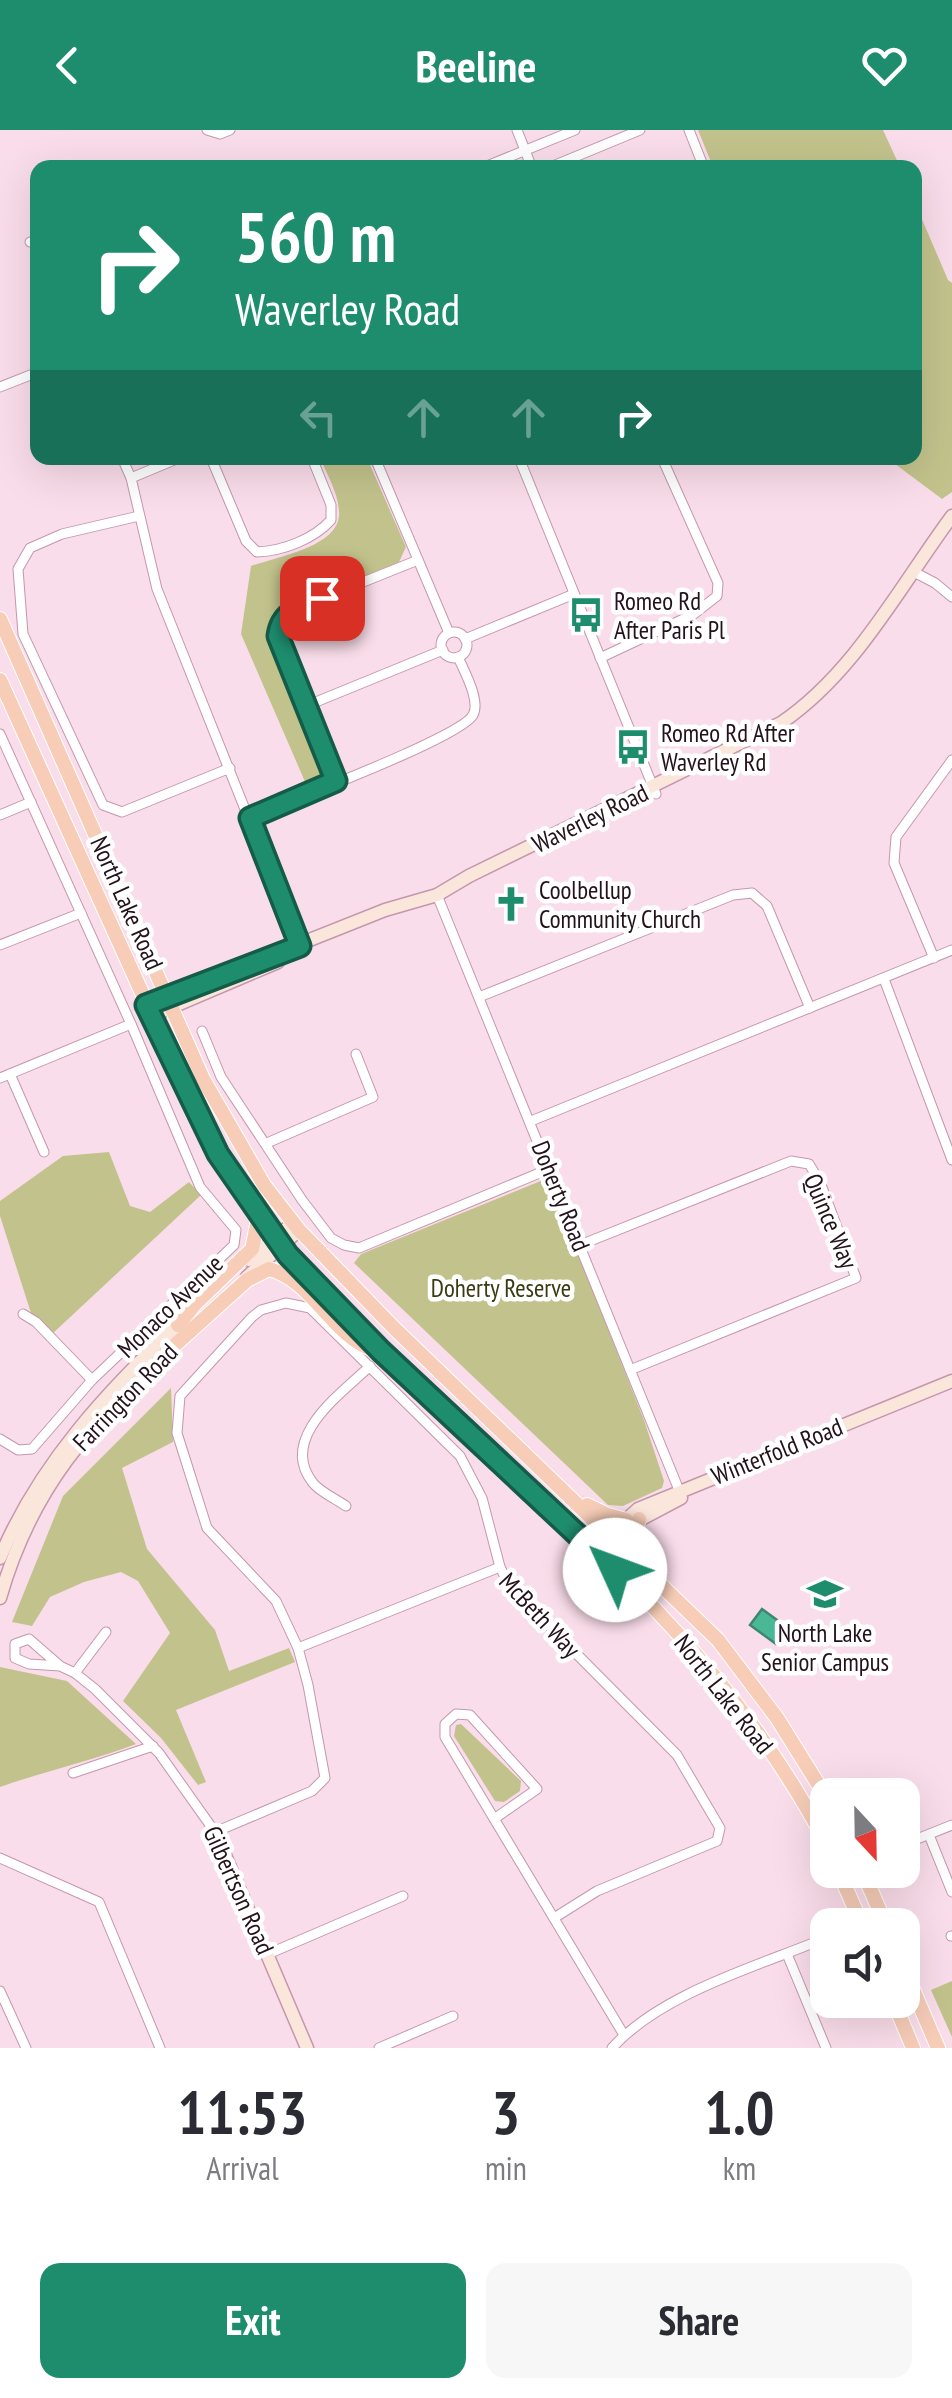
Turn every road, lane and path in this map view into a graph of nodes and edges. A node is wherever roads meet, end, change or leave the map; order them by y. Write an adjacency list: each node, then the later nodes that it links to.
1 (207, 130): 2 (street)
2 (230, 130)
3 (517, 130): 7 (street)
4 (575, 130): 7 (street)
5 (640, 130): 10 (street)
6 (690, 130): 11 (street)
7 (525, 150): 8 (street); 9 (street)
8 (501, 160)
9 (529, 160)
10 (567, 160)
11 (701, 160)
12 (30, 375): 13 (street)
13 (0, 387)
14 (125, 465): 21 (street)
15 (162, 465): 21 (street)
16 (215, 465): 17 (street)
17 (315, 465)
18 (378, 465): 25 (street)
19 (522, 465): 27 (street)
20 (665, 465): 34 (street)
21 (130, 478): 22 (street)
22 (140, 516): 39 (street); 39 (street)
23 (952, 516): 26 (main road, Waverley Road)
24 (952, 528): 26 (main road, Waverley Road)
25 (418, 560): 30 (street); 36 (street)
26 (917, 570): 28 (street); 41 (main road, Waverley Road)
27 (574, 594): 31 (street); 34 (street)
28 (952, 597)
29 (0, 619): 53 (main road, North Lake Road)
30 (449, 634): 31 (street); 32 (street)
31 (465, 640): 33 (street)
32 (442, 650): 33 (street); 36 (street)
33 (458, 657): 40 (street)
34 (600, 658): 41 (street)
35 (0, 680): 55 (main road, North Lake Road)
36 (306, 706): 40 (street)
37 (0, 734): 42 (street, Monaco Avenue)
38 (952, 760): 50 (street)
39 (230, 768): 44 (street)
40 (336, 781): 44 (street)
41 (655, 790): 45 (main road, Waverley Road)
42 (31, 802): 43 (street); 46 (street, Monaco Avenue)
43 (0, 815)
44 (250, 818): 48 (street)
45 (439, 899): 48 (main road, Waverley Road); 52 (street, Doherty Road)
46 (81, 913): 47 (street); 56 (street, Monaco Avenue)
47 (0, 945)
48 (300, 949): 53 (main road, Waverley Road)
49 (952, 950): 50 (street)
50 (934, 958): 51 (street)
51 (884, 979): 54 (street); 63 (street)
52 (479, 997): 54 (street); 60 (street, Doherty Road)
53 (171, 1001): 55 (main road, Waverley Road); 66 (main road, North Lake Road)
54 (810, 1008): 60 (street)
55 (149, 1011): 65 (main road, North Lake Road)
56 (132, 1024): 59 (street); 75 (street, Monaco Avenue)
57 (202, 1031): 61 (street)
58 (356, 1054): 61 (street)
59 (5, 1076): 62 (street)
60 (531, 1121): 64 (street, Doherty Road)
61 (267, 1143): 64 (street)
62 (44, 1152)
63 (952, 1160)
64 (549, 1170): 68 (street, Doherty Road)
65 (259, 1215): 67 (main road, North Lake Road); 70 (main road)
66 (296, 1226): 67 (main road, Farrington Road); 80 (main road, North Lake Road)
67 (278, 1241): 70 (main road, Farrington Road); 71 (main road, North Lake Road); 72 (main road, Farrington Road)
68 (580, 1245): 74 (street, Doherty Road); 74 (street, Quince Way)
69 (23, 1314): 75 (street)
70 (178, 1325): 85 (main road, Farrington Road)
71 (381, 1351): 72 (main road); 84 (main road, North Lake Road)
72 (166, 1353): 89 (main road, Farrington Road)
73 (370, 1366): 81 (street); 87 (street); 91 (street)
74 (630, 1370): 79 (street, Doherty Road)
75 (92, 1380): 78 (street, Monaco Avenue)
76 (952, 1381): 79 (main road, Winterfold Road)
77 (952, 1389): 79 (main road, Winterfold Road)
78 (0, 1439)
79 (681, 1494): 82 (main road, Winterfold Road)
80 (573, 1497): 82 (main road); 83 (main road, North Lake Road)
81 (346, 1506)
82 (632, 1519): 83 (main road, Winterfold Road); 86 (main road)
83 (612, 1536): 84 (main road, Winterfold Road); 86 (main road, North Lake Road); 88 (main road)
84 (584, 1541): 88 (main road, North Lake Road)
85 (0, 1558)
86 (639, 1562): 96 (main road, North Lake Road)
87 (500, 1567): 91 (street, McBeth Way); 107 (street, McBeth Way)
88 (615, 1570): 97 (main road, North Lake Road)
89 (2, 1586)
90 (106, 1632): 93 (street)
91 (298, 1648): 100 (street)
92 (60, 1666): 92 (street, Gilbertson Road); 93 (street, Gilbertson Road)
93 (76, 1673): 94 (street, Gilbertson Road)
94 (153, 1746): 95 (street); 100 (street, Gilbertson Road)
95 (73, 1773)
96 (815, 1778)
97 (810, 1814)
98 (494, 1819): 98 (street); 107 (street)
99 (952, 1825): 101 (street)
100 (215, 1832): 109 (main road, Gilbertson Road)
101 (928, 1835): 102 (street); 104 (street)
102 (920, 1838)
103 (0, 1858): 117 (street)
104 (950, 1879): 105 (street)
105 (952, 1892)
106 (403, 1896): 109 (street)
107 (554, 1918): 115 (street)
108 (810, 1944): 110 (street)
109 (268, 1954): 118 (main road, Gilbertson Road)
110 (787, 1954): 115 (street); 121 (street)
111 (0, 1992): 116 (street)
112 (920, 2006): 123 (main road)
113 (454, 2016): 119 (street)
114 (901, 2018): 122 (main road)
115 (624, 2035): 120 (street)
116 (26, 2048)
117 (160, 2048)
118 (307, 2048)
119 (379, 2048)
120 (612, 2048)
121 (826, 2048)
122 (913, 2048)
123 (938, 2048)

